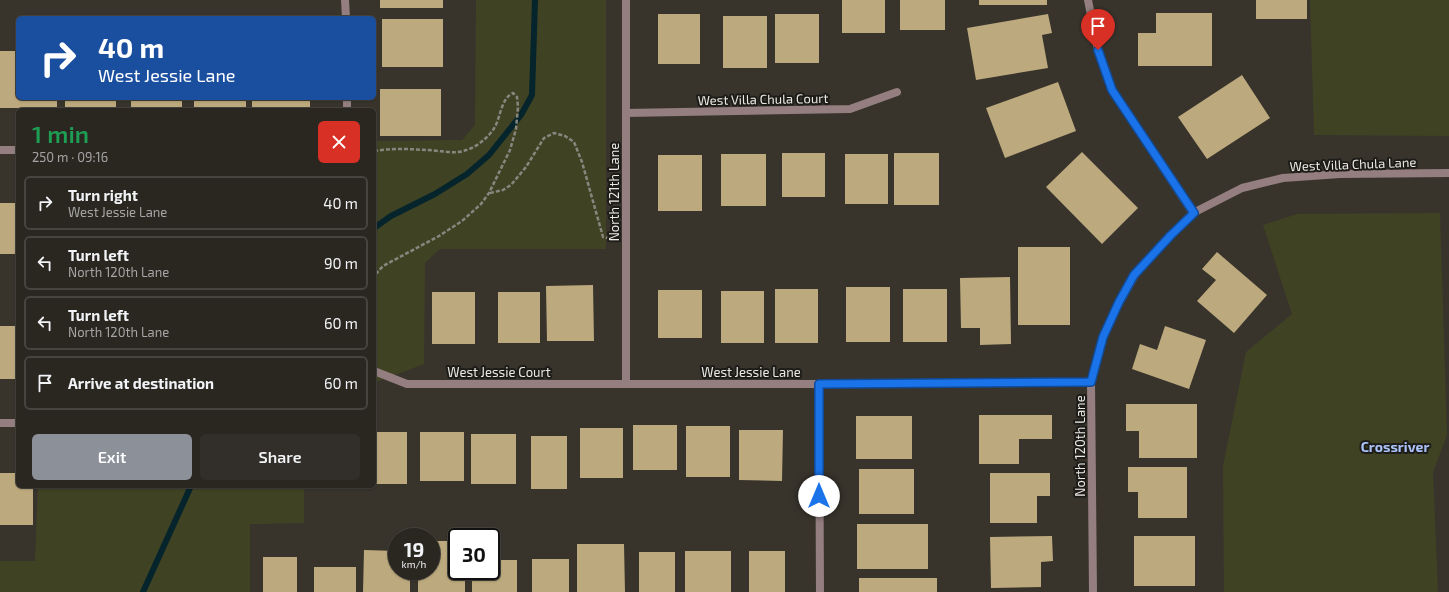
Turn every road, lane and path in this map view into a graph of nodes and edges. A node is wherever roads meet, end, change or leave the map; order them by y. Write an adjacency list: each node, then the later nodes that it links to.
1 (345, 0): 4 (street)
2 (626, 0): 6 (street, North 121th Lane)
3 (1088, 0): 12 (street)
4 (346, 16)
5 (897, 92): 6 (street, West Villa Chula Court)
6 (626, 113): 13 (street, North 121th Lane)
7 (0, 150): 8 (street)
8 (16, 150)
9 (376, 150): 11 (path)
10 (1449, 173): 12 (street, West Villa Chula Lane)
11 (490, 193): 13 (path); 14 (path)
12 (1194, 213): 16 (street, North 120th Lane)
13 (626, 238): 17 (street, North 121th Lane)
14 (376, 274)
15 (376, 372): 17 (street, West Jessie Court)
16 (1091, 382): 18 (street, West Jessie Lane); 22 (street, North 120th Lane)
17 (626, 384): 18 (street, West Jessie Lane)
18 (819, 384): 21 (street)
19 (0, 423): 20 (street)
20 (16, 423)
21 (820, 592)
22 (1093, 592)

